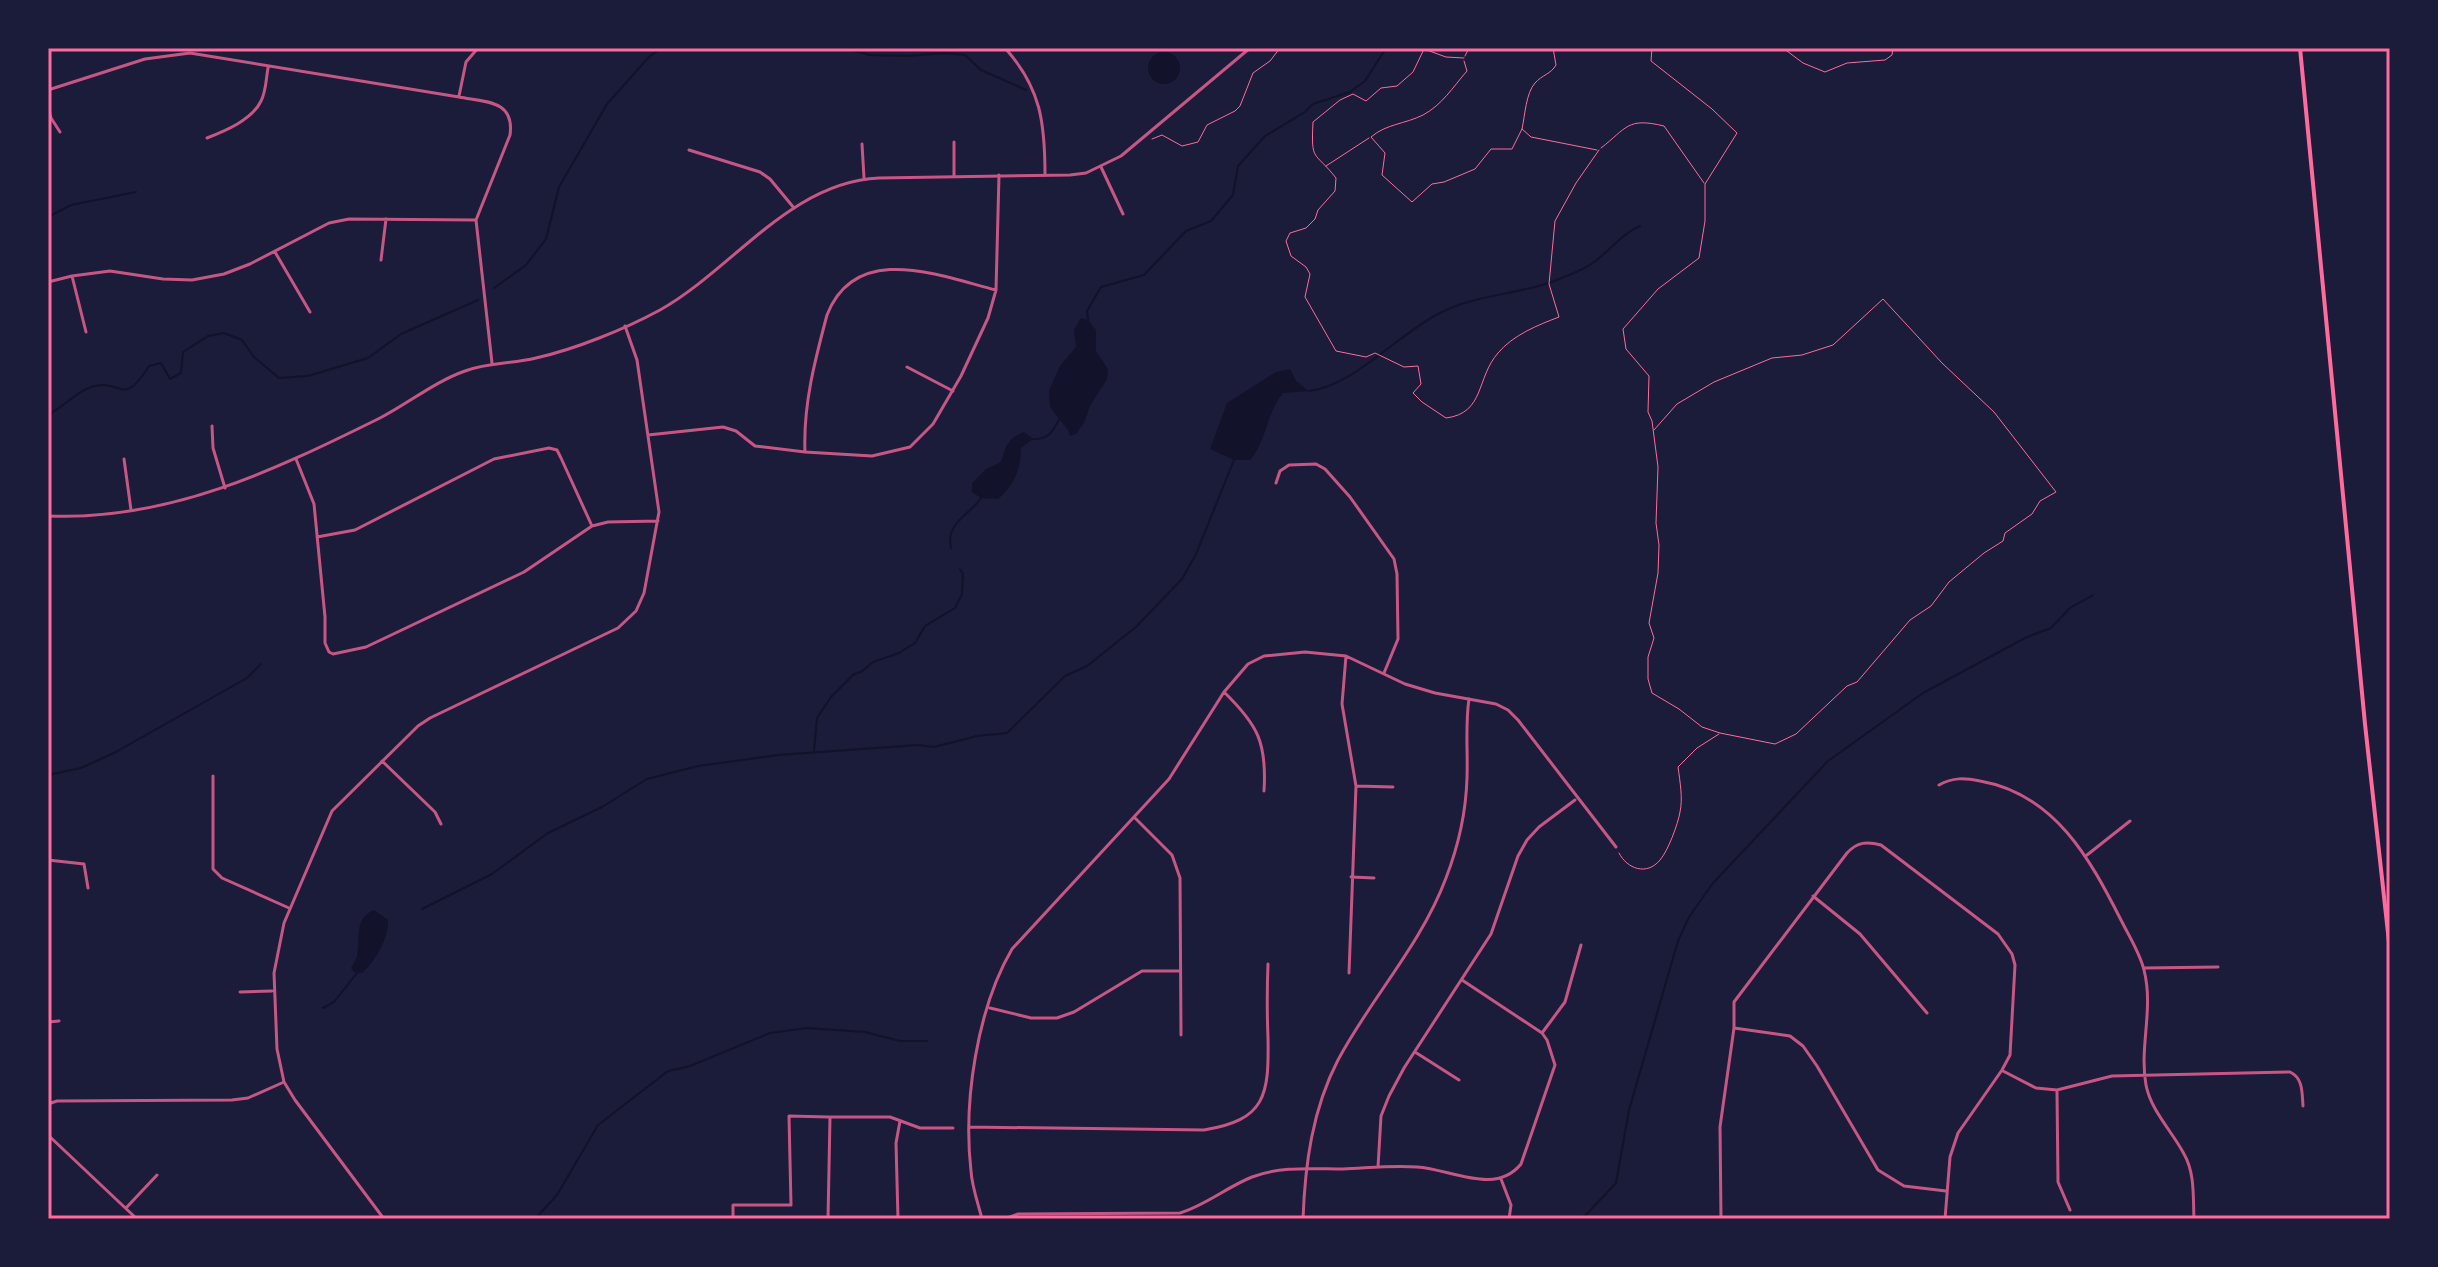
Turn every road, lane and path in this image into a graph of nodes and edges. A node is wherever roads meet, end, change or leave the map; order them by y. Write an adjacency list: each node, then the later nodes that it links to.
1 (213, 48): 12 (street)
2 (478, 48): 16 (street)
3 (1005, 48): 30 (street)
4 (1250, 48): 22 (street)
5 (1280, 48): 22 (path)
6 (1469, 48): 13 (path)
7 (1553, 48): 18 (path)
8 (1652, 48): 33 (path)
9 (1783, 48): 10 (path)
10 (1893, 48)
11 (2300, 48): 86 (main road)
12 (212, 55): 14 (street); 15 (street)
13 (1464, 58): 20 (path); 28 (path)
14 (268, 67): 16 (street); 21 (street)
15 (48, 90)
16 (459, 97): 37 (street)
17 (48, 106): 19 (street)
18 (1522, 129): 20 (path); 26 (path)
19 (60, 132)
20 (1371, 137): 28 (path)
21 (207, 138)
22 (1142, 140): 27 (street)
23 (954, 142): 31 (street)
24 (862, 144): 32 (street)
25 (689, 150): 34 (street)
26 (1599, 150): 28 (path); 33 (path)
27 (1101, 167): 30 (street); 35 (street)
28 (1324, 167)
29 (999, 175): 30 (street); 31 (street); 42 (street)
30 (1045, 175)
31 (954, 176): 32 (street)
32 (864, 178): 34 (street)
33 (1705, 184): 50 (path)
34 (794, 208): 44 (street)
35 (1123, 214)
36 (386, 219): 37 (street); 38 (street); 39 (street)
37 (476, 220): 46 (street)
38 (275, 252): 40 (street); 43 (street)
39 (381, 260)
40 (72, 276): 41 (street); 45 (street)
41 (48, 282)
42 (996, 290): 48 (street); 52 (street)
43 (310, 312)
44 (625, 326): 46 (street); 51 (street)
45 (86, 332)
46 (492, 363): 53 (street)
47 (907, 367): 48 (street)
48 (953, 391): 52 (street)
49 (212, 426): 56 (street)
50 (1654, 430): 66 (path); 66 (path)
51 (648, 435): 52 (street); 59 (street)
52 (805, 452)
53 (295, 457): 56 (street); 61 (street)
54 (124, 459): 57 (street)
55 (1276, 483): 63 (street)
56 (225, 488): 57 (street)
57 (131, 511): 58 (street)
58 (48, 516)
59 (658, 521): 60 (street); 67 (street)
60 (592, 526): 61 (street); 61 (street)
61 (317, 537)
62 (1346, 656): 63 (street); 64 (street); 70 (street)
63 (1384, 673): 65 (street)
64 (1224, 692): 72 (street); 74 (street)
65 (1469, 699): 73 (street); 116 (street)
66 (1720, 733): 77 (path)
67 (382, 761): 76 (street); 84 (street)
68 (213, 776): 84 (street)
69 (1939, 785): 78 (street)
70 (1356, 786): 71 (street); 80 (street)
71 (1393, 787)
72 (1264, 791)
73 (1577, 798): 77 (street); 92 (street)
74 (1135, 818): 90 (street); 95 (street)
75 (2130, 821): 78 (street)
76 (441, 824)
77 (1616, 847)
78 (2087, 855): 89 (street)
79 (48, 860): 82 (street)
80 (1351, 877): 81 (street); 91 (street)
81 (1374, 878)
82 (88, 888)
83 (1813, 896): 96 (street); 99 (street); 103 (street)
84 (289, 909): 93 (street)
85 (1581, 945): 100 (street)
86 (2390, 951)
87 (1268, 964): 112 (street)
88 (2218, 967): 89 (street)
89 (2144, 968): 104 (street)
90 (1180, 971): 95 (street); 101 (street)
91 (1349, 973)
92 (1462, 980): 100 (street); 102 (street)
93 (273, 991): 94 (street); 106 (street)
94 (240, 992)
95 (988, 1008): 112 (street)
96 (1927, 1013)
97 (59, 1021): 98 (street)
98 (48, 1022)
99 (1734, 1028): 119 (street); 131 (street)
100 (1542, 1033): 118 (street)
101 (1181, 1035)
102 (1415, 1052): 105 (street); 115 (street)
103 (2002, 1070): 107 (street); 119 (street)
104 (2145, 1074): 107 (street); 109 (street); 133 (street)
105 (1459, 1080)
106 (284, 1082): 108 (street); 123 (street)
107 (2057, 1090): 121 (street)
108 (48, 1104)
109 (2303, 1106)
110 (830, 1117): 111 (street); 124 (street); 125 (street)
111 (900, 1121): 113 (street); 126 (street)
112 (969, 1127): 127 (street)
113 (953, 1128)
114 (48, 1135): 120 (street)
115 (1378, 1167): 116 (street); 118 (street)
116 (1305, 1169): 128 (street); 129 (street)
117 (157, 1175): 120 (street)
118 (1501, 1179): 130 (street)
119 (1946, 1191): 132 (street)
120 (126, 1208): 122 (street)
121 (2070, 1210)
122 (137, 1219)
123 (384, 1219)
124 (733, 1219)
125 (828, 1219)
126 (898, 1219)
127 (982, 1219)
128 (1005, 1219)
129 (1303, 1219)
130 (1509, 1219)
131 (1721, 1219)
132 (1945, 1219)
133 (2194, 1219)

